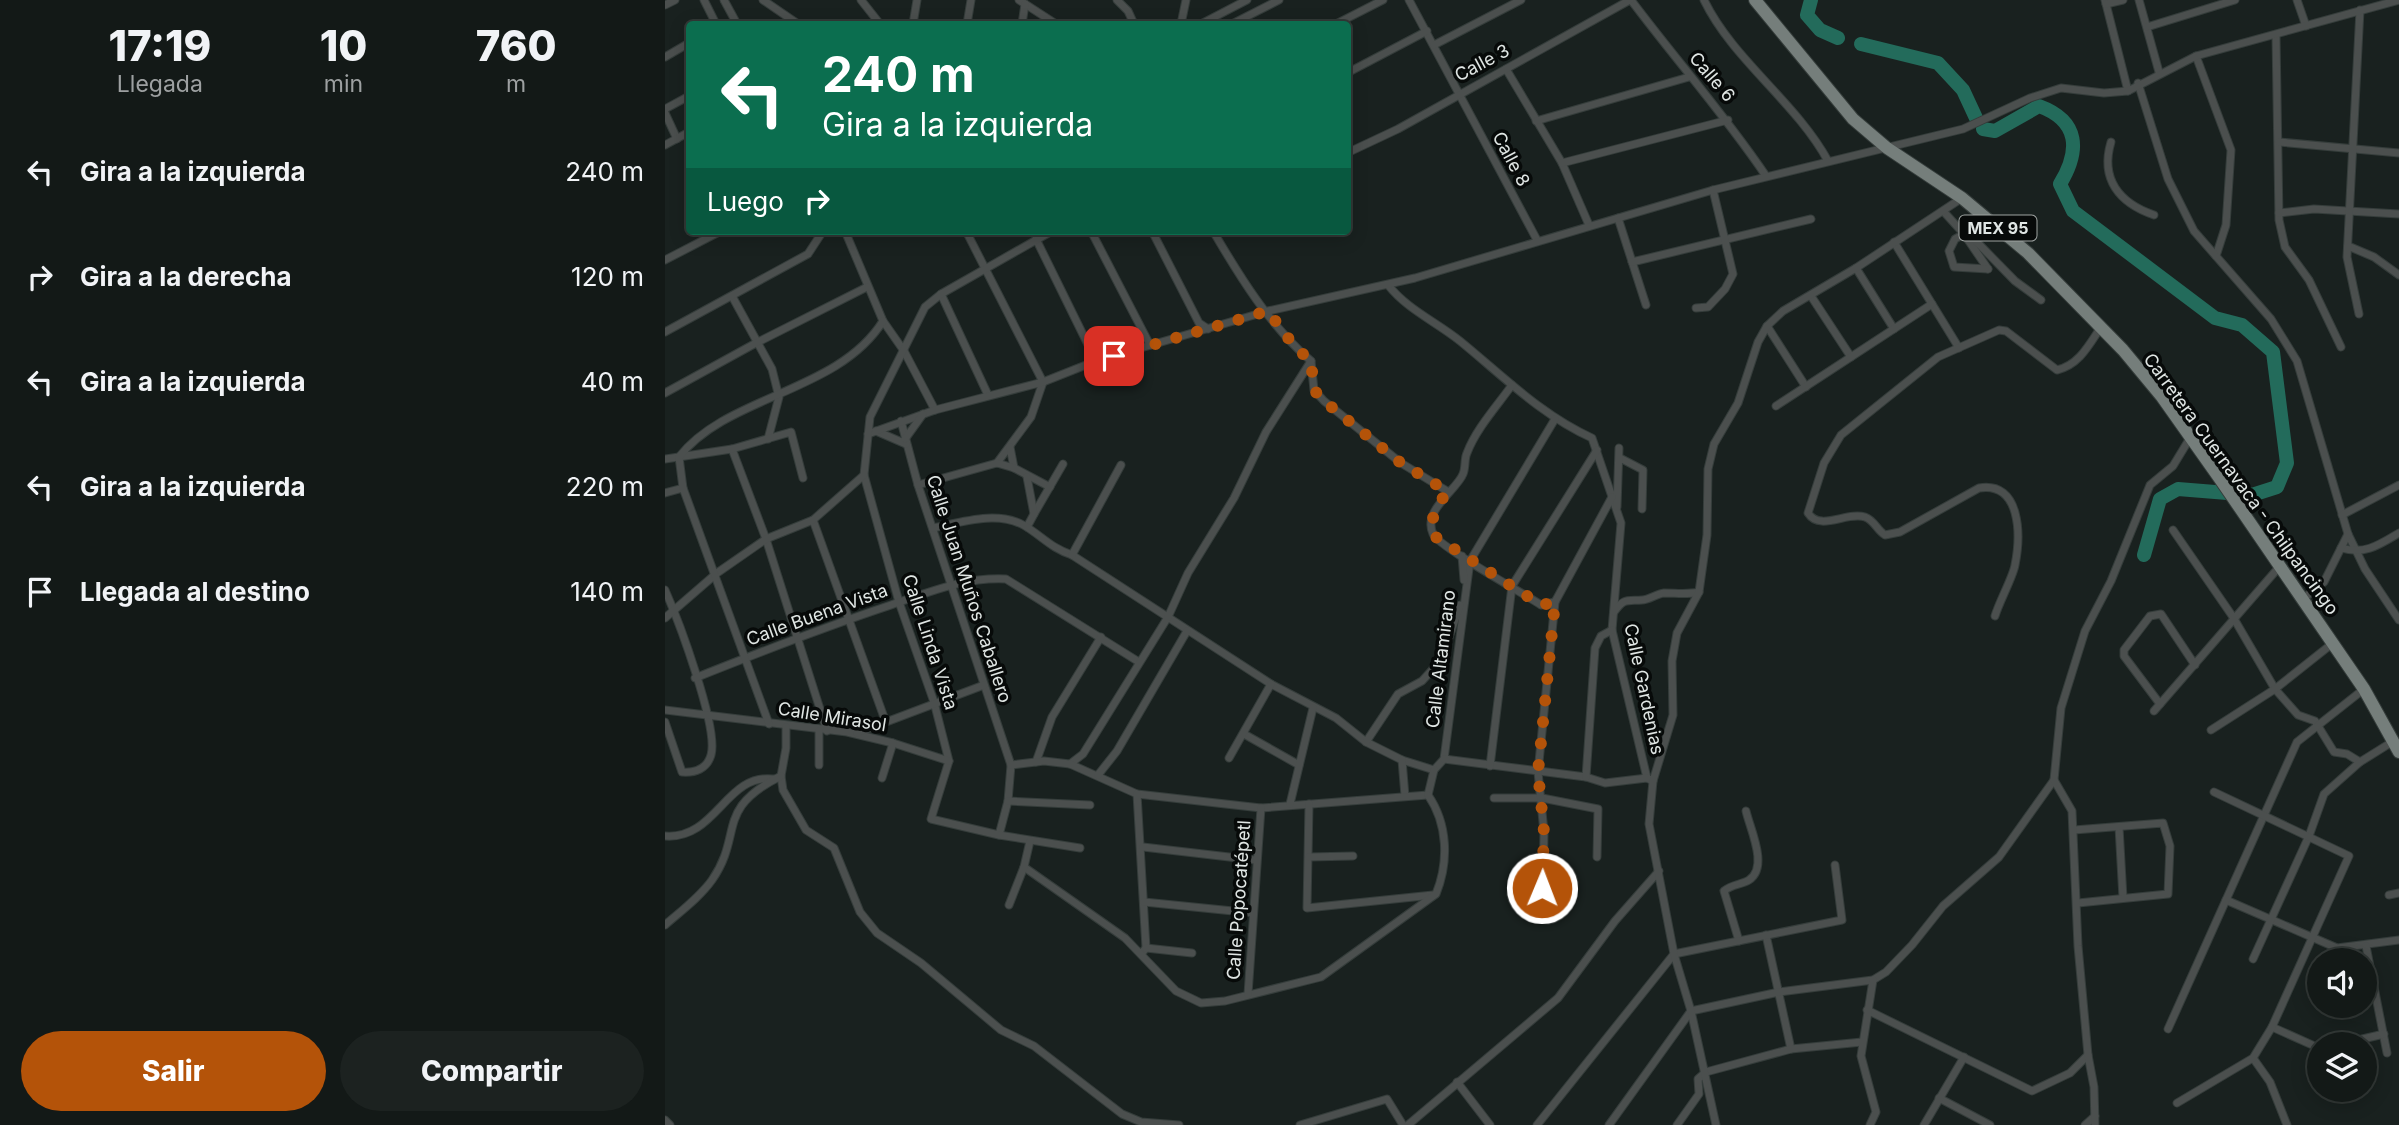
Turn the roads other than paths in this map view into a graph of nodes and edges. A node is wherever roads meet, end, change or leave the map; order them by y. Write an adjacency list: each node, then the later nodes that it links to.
1 (675, 0): 27 (street)
2 (704, 0): 30 (street)
3 (724, 0): 31 (street)
4 (763, 0): 32 (street)
5 (861, 0): 33 (street)
6 (917, 0): 34 (street)
7 (971, 0): 35 (street)
8 (1117, 0): 29 (street)
9 (1130, 0): 29 (street)
10 (1186, 0): 39 (street)
11 (1247, 0): 40 (street)
12 (1279, 0): 26 (street)
13 (1383, 0): 42 (street)
14 (1409, 0): 45 (street, Calle 8)
15 (1521, 0): 48 (street)
16 (1631, 0): 51 (street, Calle 3); 54 (street, Calle 6)
17 (1704, 0): 71 (street)
18 (1755, 0): 68 (main road, Carretera Cuernavaca - Chilpancingo / MEX 95)
19 (2123, 0): 25 (street)
20 (2139, 0): 44 (street)
21 (2235, 0): 44 (street)
22 (2297, 0): 43 (street)
23 (2399, 0): 28 (street)
24 (1022, 2): 36 (street); 37 (street)
25 (2106, 2): 56 (street)
26 (1263, 4): 41 (street)
27 (665, 5)
28 (2360, 10): 43 (street); 67 (street)
29 (1128, 11): 38 (street)
30 (714, 21)
31 (735, 21)
32 (794, 21)
33 (878, 21)
34 (914, 21)
35 (968, 21)
36 (1022, 21)
37 (1051, 21)
38 (1133, 21)
39 (1182, 21)
40 (1207, 21)
41 (1237, 21)
42 (1341, 21)
43 (2306, 26): 46 (street)
44 (2147, 27): 53 (street)
45 (1427, 32): 48 (street, Calle 8); 52 (street)
46 (2276, 36): 49 (street); 65 (street)
47 (686, 45): 50 (street)
48 (1434, 45): 57 (street, Calle 8)
49 (2196, 56): 53 (street); 98 (street)
50 (665, 57)
51 (1506, 69): 57 (street, Calle 3); 61 (street)
52 (1351, 71)
53 (2159, 72): 55 (street)
54 (1689, 77): 60 (street, Calle 6); 61 (street)
55 (2139, 83): 56 (street); 98 (street)
56 (2128, 90): 68 (street)
57 (1458, 94): 69 (street, Calle 3); 95 (street, Calle 8)
58 (686, 98): 59 (street)
59 (665, 111): 63 (street)
60 (1728, 120): 72 (street); 73 (street, Calle 6)
61 (1536, 121): 72 (street)
62 (686, 134): 63 (street)
63 (677, 139): 66 (street)
64 (2111, 142): 80 (street)
65 (2279, 142): 67 (street); 78 (street)
66 (665, 145)
67 (2353, 147): 70 (street); 77 (street)
68 (1887, 148): 71 (street); 75 (main road, Carretera Cuernavaca - Chilpancingo / MEX 95)
69 (1351, 151)
70 (2399, 153)
71 (1828, 161): 73 (street)
72 (1562, 163): 83 (street)
73 (1766, 176): 74 (street)
74 (1713, 190): 81 (street); 94 (street)
75 (1962, 198): 76 (street); 117 (main road, Carretera Cuernavaca - Chilpancingo / MEX 95)
76 (1944, 212): 84 (street); 96 (street)
77 (2350, 212): 78 (street); 79 (street); 97 (street)
78 (2279, 213): 123 (street)
79 (2399, 214)
80 (2154, 215)
81 (1618, 218): 83 (street); 100 (street)
82 (1811, 219): 94 (street)
83 (1589, 225): 95 (street)
84 (1964, 234): 84 (street); 109 (street)
85 (713, 235): 99 (street)
86 (820, 235): 107 (street)
87 (847, 235): 105 (street)
88 (968, 235): 101 (street)
89 (1044, 235): 93 (street)
90 (1093, 235): 122 (street)
91 (1154, 235): 118 (street)
92 (1215, 235): 113 (street)
93 (1035, 239): 101 (street); 127 (street)
94 (1722, 239): 100 (street); 112 (street)
95 (1537, 240): 104 (street)
96 (1894, 242): 102 (street); 110 (street)
97 (2348, 246): 103 (street); 114 (street)
98 (2216, 256): 168 (street)
99 (665, 260)
100 (1632, 262): 111 (street)
101 (986, 268): 106 (street); 129 (street)
102 (1856, 268): 108 (street); 119 (street)
103 (2399, 275)
104 (1388, 285): 113 (street); 130 (street)
105 (867, 287): 115 (street); 121 (street)
106 (941, 294): 125 (street); 133 (street)
107 (732, 296): 120 (street); 121 (street)
108 (1811, 296): 116 (street); 126 (street)
109 (2041, 300)
110 (1932, 304): 119 (street); 124 (street)
111 (1646, 305)
112 (1696, 308)
113 (1268, 311): 118 (street); 128 (street)
114 (2359, 314)
115 (883, 321): 125 (street); 134 (street)
116 (1767, 326): 131 (street); 186 (street)
117 (2101, 326): 124 (street); 141 (main road, Carretera Cuernavaca - Chilpancingo / MEX 95)
118 (1208, 329): 122 (street)
119 (1894, 329): 126 (street)
120 (665, 332)
121 (756, 342): 132 (street); 134 (street)
122 (1150, 345): 127 (street)
123 (2341, 347)
124 (1959, 348): 192 (street)
125 (904, 351): 136 (street); 140 (street)
126 (1851, 357): 131 (street)
127 (1096, 361): 129 (street)
128 (1311, 361): 162 (street); 193 (street)
129 (1043, 382): 133 (street); 144 (street)
130 (1512, 385): 138 (street); 162 (street)
131 (1805, 387): 135 (street)
132 (665, 393)
133 (988, 395): 136 (street)
134 (779, 397): 142 (street); 148 (street)
135 (1776, 406)
136 (935, 410): 137 (street)
137 (924, 414): 139 (street); 143 (street)
138 (1555, 419): 147 (street, Calle Gardenias); 180 (street, Calle Altamirano)
139 (901, 421): 140 (street); 143 (street, Calle Juan Muños Caballero)
140 (872, 432): 143 (street); 155 (street)
141 (2190, 438): 181 (main road, Carretera Cuernavaca - Chilpancingo / MEX 95); 248 (street)
142 (768, 439): 146 (street); 157 (street)
143 (906, 442): 158 (street, Calle Juan Muños Caballero)
144 (1010, 447): 151 (street); 154 (street)
145 (1619, 448): 149 (street)
146 (732, 449): 148 (street); 175 (street)
147 (1597, 450): 164 (street, Calle Gardenias); 184 (street)
148 (679, 457): 150 (street); 161 (street)
149 (1620, 458): 165 (street); 166 (street)
150 (665, 459)
151 (997, 463): 154 (street); 158 (street)
152 (1063, 464): 160 (street)
153 (1122, 465): 178 (street)
154 (1014, 468): 156 (street)
155 (864, 475): 169 (street); 188 (street, Calle Linda Vista)
156 (1027, 477): 160 (street); 167 (street)
157 (803, 478)
158 (918, 485): 171 (street, Calle Juan Muños Caballero)
159 (2399, 485): 168 (street)
160 (1050, 487): 167 (street)
161 (683, 488): 163 (street); 182 (street)
162 (1447, 491): 179 (street)
163 (665, 493)
164 (1612, 497): 166 (street, Calle Gardenias); 189 (street)
165 (1642, 509)
166 (1617, 511): 191 (street, Calle Gardenias)
167 (1034, 514): 170 (street)
168 (2342, 515): 174 (street)
169 (813, 520): 175 (street); 196 (street)
170 (1027, 527): 171 (street); 178 (street)
171 (933, 528): 183 (street, Calle Juan Muños Caballero)
172 (2173, 530): 194 (street)
173 (2399, 533): 177 (street)
174 (2348, 534): 176 (street); 177 (street)
175 (767, 543): 182 (street); 200 (street)
176 (2341, 548): 177 (street); 187 (street)
177 (2356, 552): 197 (street)
178 (1072, 555): 193 (street)
179 (1462, 556): 180 (street); 226 (street)
180 (1470, 561): 184 (street); 231 (street, Calle Altamirano)
181 (2280, 566): 187 (main road, Carretera Cuernavaca - Chilpancingo / MEX 95); 194 (street)
182 (717, 573): 190 (street); 203 (street)
183 (951, 584): 188 (street, Calle Buena Vista); 201 (street, Calle Buena Vista); 208 (street, Calle Juan Muños Caballero)
184 (1513, 586): 189 (street); 240 (street)
185 (665, 590): 190 (street)
186 (1699, 592): 191 (street); 247 (street)
187 (2303, 599): 202 (main road, Carretera Cuernavaca - Chilpancingo / MEX 95)
188 (899, 602): 196 (street, Calle Buena Vista); 211 (street, Calle Linda Vista)
189 (1555, 602): 242 (street)
190 (674, 610): 195 (street); 206 (street)
191 (1612, 614): 198 (street, Calle Gardenias)
192 (1995, 616)
193 (1168, 617): 199 (street); 204 (street)
194 (2233, 617): 205 (street); 209 (street)
195 (665, 618)
196 (847, 619): 200 (street, Calle Buena Vista); 217 (street)
197 (2399, 620)
198 (1612, 629): 246 (street); 247 (street, Calle Gardenias)
199 (1187, 631): 207 (street); 243 (street)
200 (797, 636): 203 (street, Calle Buena Vista); 223 (street)
201 (1101, 638): 204 (street, Calle Buena Vista); 234 (street)
202 (2333, 643): 209 (street); 210 (main road, Carretera Cuernavaca - Chilpancingo / MEX 95)
203 (747, 657): 206 (street, Calle Buena Vista); 219 (street)
204 (1139, 662): 236 (street)
205 (2195, 665): 212 (street); 212 (street)
206 (695, 678): 216 (street)
207 (1271, 684): 213 (street); 225 (street)
208 (984, 685): 211 (street); 238 (street, Calle Juan Muños Caballero)
209 (2275, 689): 220 (street); 222 (street)
210 (2364, 689): 220 (street); 228 (main road, Carretera Cuernavaca - Chilpancingo / MEX 95)
211 (934, 702): 217 (street); 232 (street, Calle Linda Vista)
212 (2160, 704): 215 (street)
213 (1313, 708): 226 (street); 239 (street)
214 (665, 710): 216 (street, Calle Mirasol)
215 (2154, 711)
216 (709, 715): 219 (street, Calle Mirasol); 229 (street)
217 (885, 720): 224 (street)
218 (665, 722): 229 (street)
219 (769, 724): 221 (street, Calle Mirasol)
220 (2318, 726): 235 (street); 261 (street)
221 (786, 727): 223 (street, Calle Mirasol); 244 (street)
222 (2211, 730)
223 (823, 731): 224 (street, Calle Mirasol); 237 (street)
224 (856, 734): 227 (street, Calle Mirasol)
225 (1244, 734): 230 (street); 239 (street)
226 (1366, 742): 233 (street)
227 (893, 743): 232 (street, Calle Mirasol); 245 (street)
228 (2395, 747): 235 (street)
229 (669, 749)
230 (1230, 758)
231 (1444, 759): 240 (street); 241 (street)
232 (949, 761): 264 (street)
233 (1402, 761): 241 (street); 252 (street)
234 (1036, 762): 236 (street); 238 (street)
235 (2360, 762): 266 (street)
236 (1070, 764): 243 (street)
237 (819, 765)
238 (1011, 765): 255 (street)
239 (1300, 765): 256 (street)
240 (1490, 766): 242 (street)
241 (1434, 770): 251 (street)
242 (1538, 772): 246 (street); 254 (street)
243 (1098, 775): 250 (street)
244 (778, 777): 265 (street); 288 (street); 323 (street)
245 (882, 778)
246 (1586, 778): 247 (street)
247 (1650, 779): 276 (street)
248 (2054, 780): 263 (street); 298 (street)
249 (2214, 792): 261 (street)
250 (1137, 794): 259 (street); 268 (street)
251 (1428, 795): 252 (street); 279 (street)
252 (1405, 796): 257 (street)
253 (1494, 798): 254 (street)
254 (1542, 798): 272 (street); 277 (street)
255 (1008, 801): 258 (street); 264 (street)
256 (1290, 804): 257 (street); 259 (street)
257 (1309, 804): 271 (street)
258 (1090, 805)
259 (1261, 808): 273 (street, Calle Popocatépetl)
260 (1745, 811): 292 (street)
261 (2266, 816): 266 (street); 282 (street)
262 (2119, 827): 263 (street); 281 (street); 281 (street)
263 (2074, 830): 284 (street)
264 (999, 835): 267 (street)
265 (665, 836)
266 (2309, 836): 287 (street); 290 (street)
267 (1030, 841): 269 (street); 275 (street)
268 (1143, 847): 273 (street); 283 (street)
269 (1080, 848)
270 (1353, 856): 271 (street)
271 (1309, 857): 279 (street)
272 (1597, 857)
273 (1255, 860): 286 (street, Calle Popocatépetl)
274 (1835, 866): 289 (street)
275 (1024, 867): 285 (street); 294 (street)
276 (1659, 871): 296 (street); 315 (street)
277 (1542, 888)
278 (2399, 893): 280 (street)
279 (1436, 894): 300 (street)
280 (2389, 895)
281 (2123, 898): 284 (street)
282 (2226, 900): 287 (street); 304 (street)
283 (1144, 902): 286 (street); 294 (street)
284 (2078, 903): 311 (street)
285 (1009, 905)
286 (1253, 913): 300 (street, Calle Popocatépetl)
287 (2270, 920): 290 (street); 297 (street)
288 (665, 925)
289 (1766, 935): 292 (street); 299 (street)
290 (2310, 939): 293 (street); 303 (street)
291 (2399, 940): 293 (street)
292 (1739, 941): 296 (street)
293 (2366, 946): 305 (street)
294 (1143, 951): 295 (street); 300 (street)
295 (1192, 953)
296 (1674, 954): 302 (street); 326 (street)
297 (2253, 959)
298 (1873, 980): 299 (street); 301 (street)
299 (1779, 992): 302 (street); 309 (street)
300 (1248, 995)
301 (1867, 1010): 307 (street); 312 (street)
302 (1691, 1011): 314 (street); 327 (street)
303 (2271, 1027): 308 (street); 313 (street)
304 (2168, 1029)
305 (2384, 1034): 306 (street); 310 (street)
306 (2377, 1036)
307 (1862, 1042): 309 (street); 330 (street)
308 (2307, 1043)
309 (1791, 1049): 314 (street)
310 (2387, 1053)
311 (2088, 1055): 312 (street); 318 (street)
312 (1964, 1057): 316 (street)
313 (2253, 1058): 317 (street); 335 (street)
314 (1706, 1072): 328 (street); 329 (street)
315 (1457, 1082): 321 (street); 325 (street)
316 (1939, 1098): 331 (street); 332 (street)
317 (2177, 1103)
318 (2095, 1116): 333 (street); 334 (street)
319 (665, 1120): 322 (street)
320 (1318, 1123): 324 (street); 325 (street)
321 (1487, 1124)
322 (670, 1125)
323 (1179, 1125)
324 (1300, 1125)
325 (1406, 1125)
326 (1537, 1125)
327 (1609, 1125)
328 (1677, 1125)
329 (1716, 1125)
330 (1870, 1125)
331 (1924, 1125)
332 (1990, 1125)
333 (2085, 1125)
334 (2095, 1125)
335 (2287, 1125)

